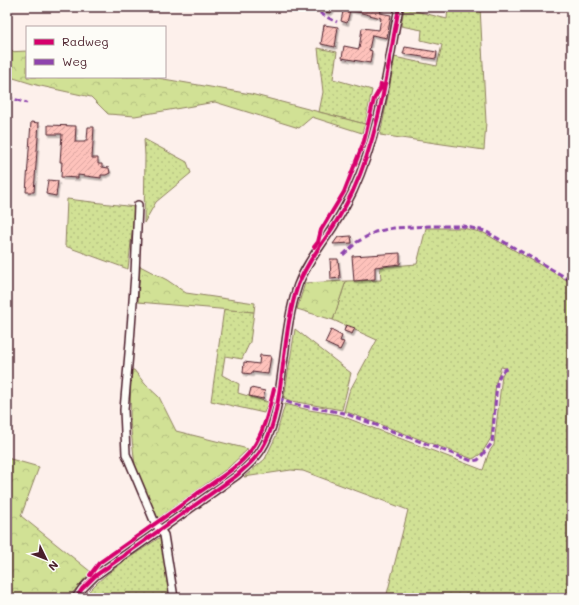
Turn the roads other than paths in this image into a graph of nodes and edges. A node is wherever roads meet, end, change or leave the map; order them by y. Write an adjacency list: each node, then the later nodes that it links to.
1 (398, 7): 3 (street)
2 (138, 204): 3 (street)
3 (160, 530): 4 (street); 5 (street)
4 (76, 598)
5 (174, 598)

